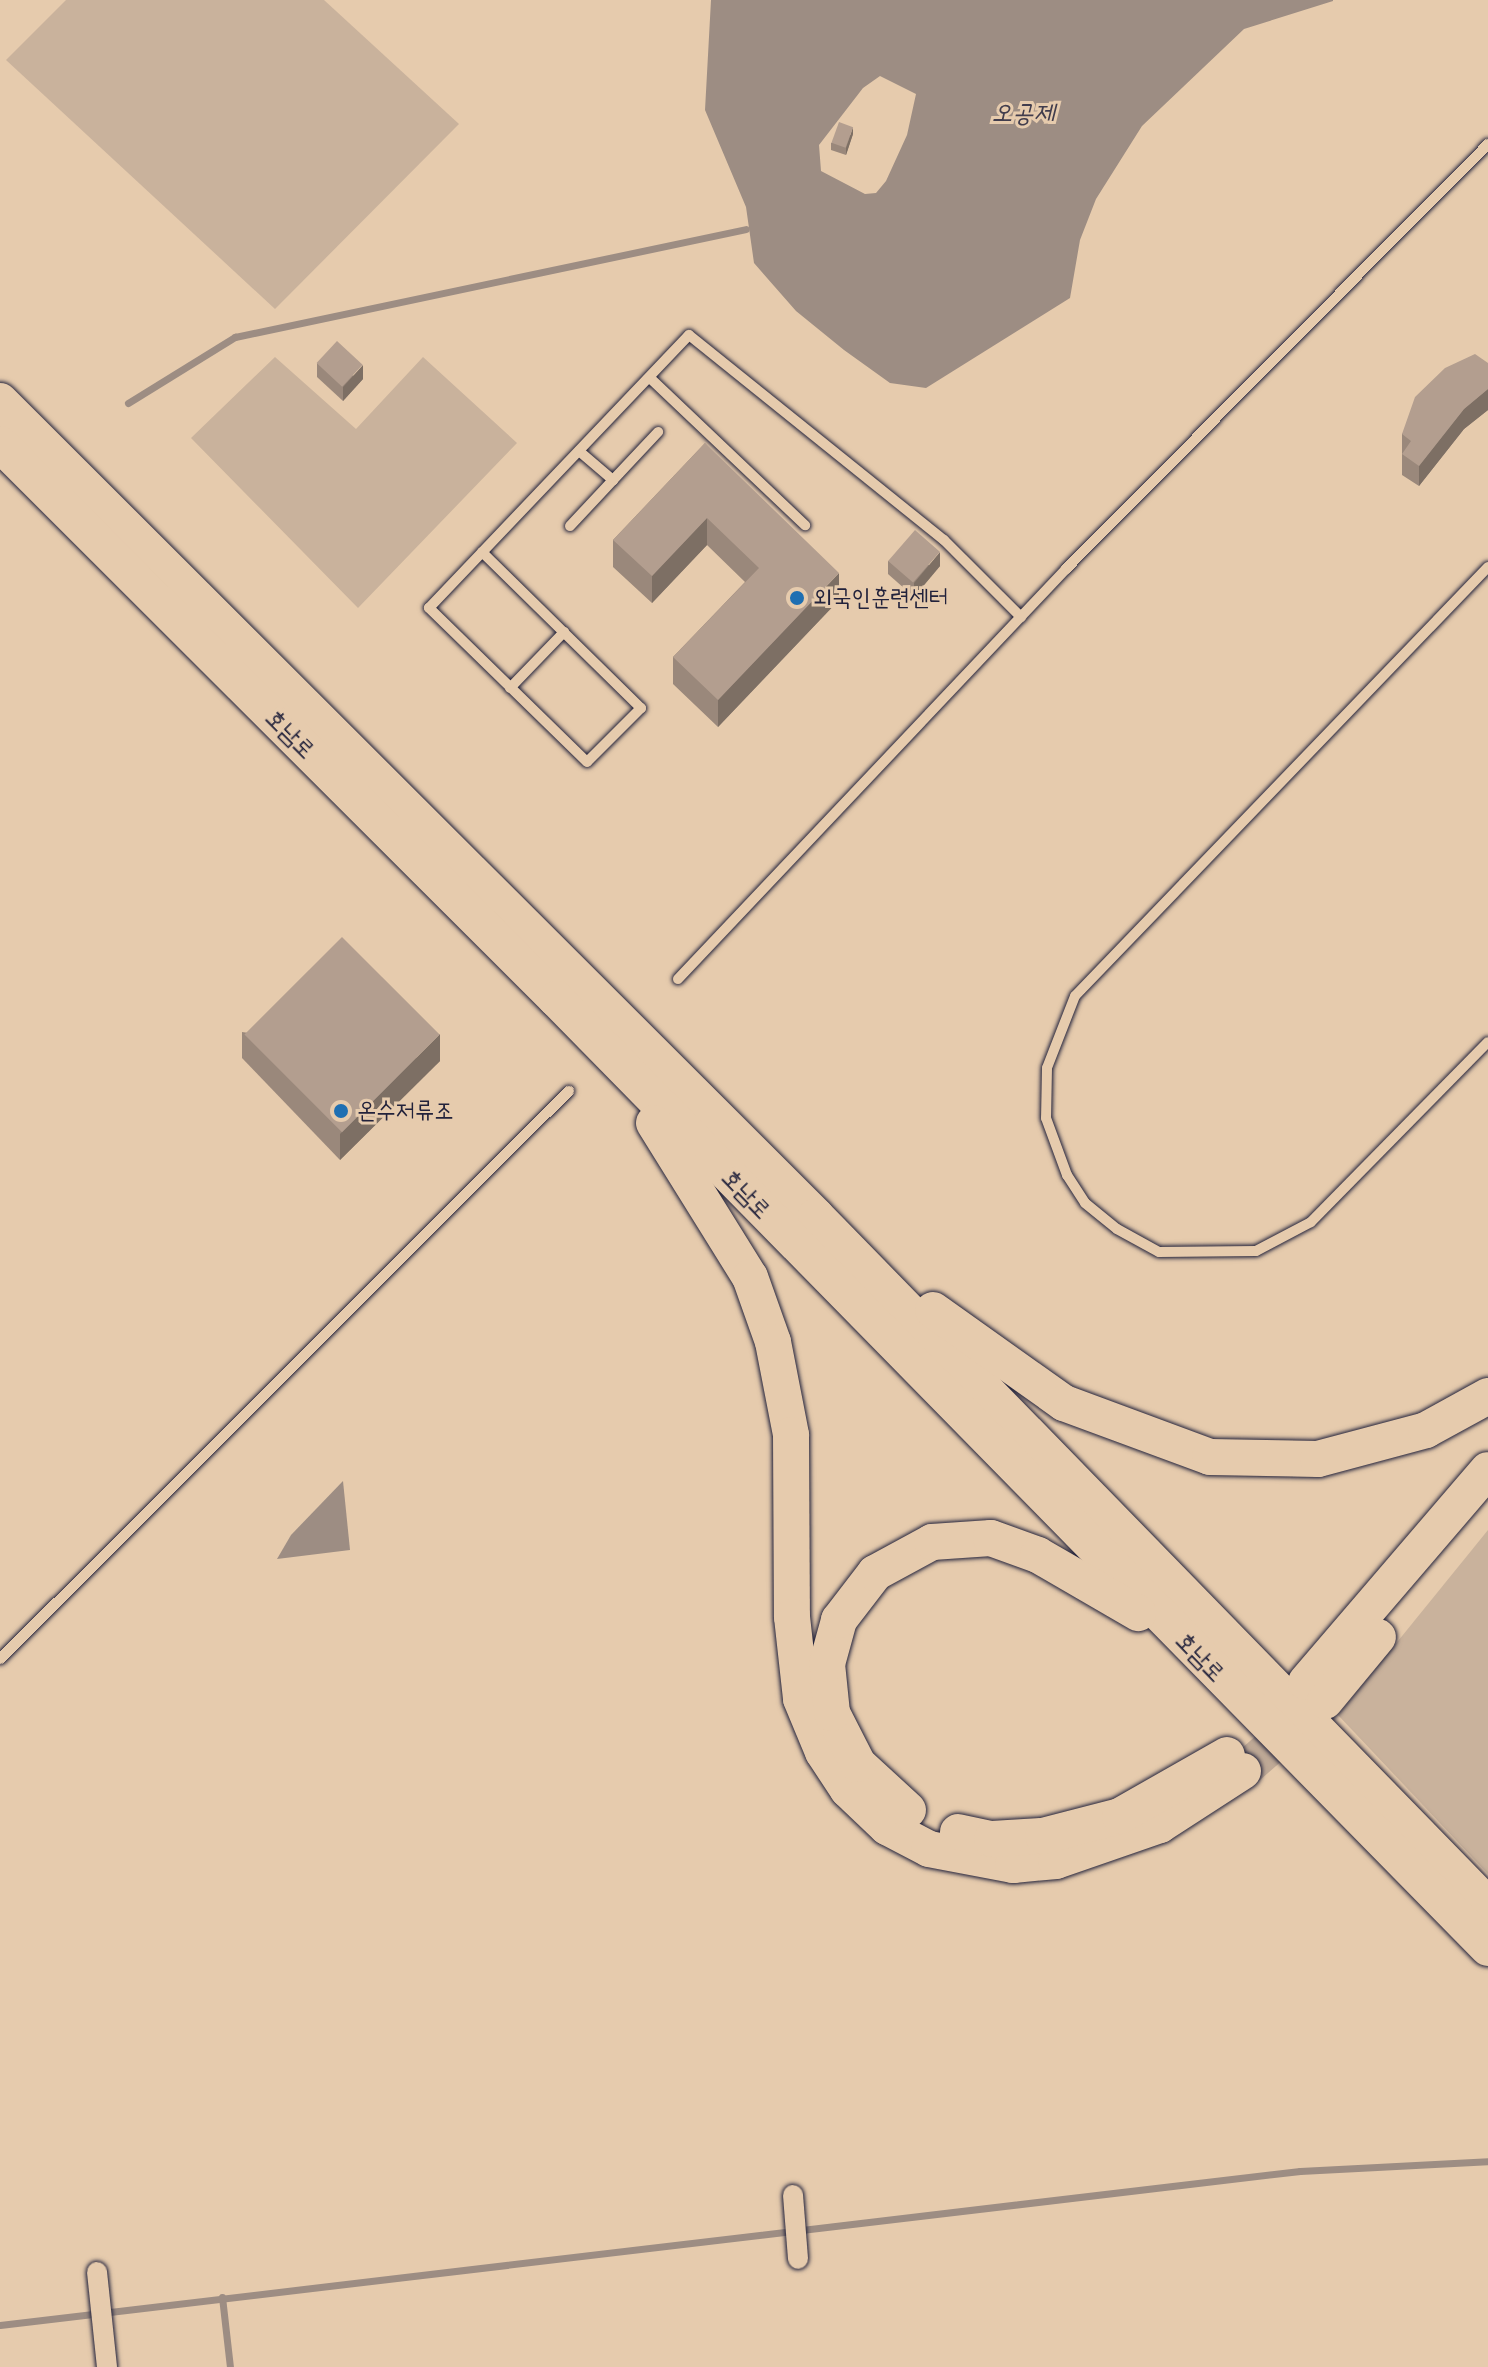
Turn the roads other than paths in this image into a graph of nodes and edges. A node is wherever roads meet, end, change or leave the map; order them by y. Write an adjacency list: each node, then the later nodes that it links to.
1 (1488, 144): 12 (lane)
2 (650, 378): 6 (lane); 8 (lane); 12 (lane)
3 (0, 401): 19 (highway, 호남로)
4 (658, 432): 7 (lane)
5 (0, 444): 16 (highway, 호남로)
6 (579, 451): 7 (lane); 10 (lane)
7 (613, 480): 9 (lane)
8 (805, 525)
9 (570, 526)
10 (482, 552): 13 (lane); 14 (lane)
11 (1488, 567): 17 (lane)
12 (1021, 617): 15 (lane)
13 (564, 632): 14 (lane); 14 (lane)
14 (510, 688)
15 (678, 979)
16 (556, 999): 24 (highway, 호남로); 24 (highway)
17 (1488, 1042)
18 (569, 1091): 23 (lane)
19 (816, 1216): 20 (highway); 25 (highway, 호남로)
20 (1488, 1396)
21 (1488, 1470): 22 (highway)
22 (1488, 1503)
23 (0, 1659)
24 (1218, 1675): 26 (highway, 호남로)
25 (1488, 1905)
26 (1488, 1948)
27 (793, 2195): 28 (street)
28 (798, 2259)
29 (97, 2272): 30 (street)
30 (107, 2367)

